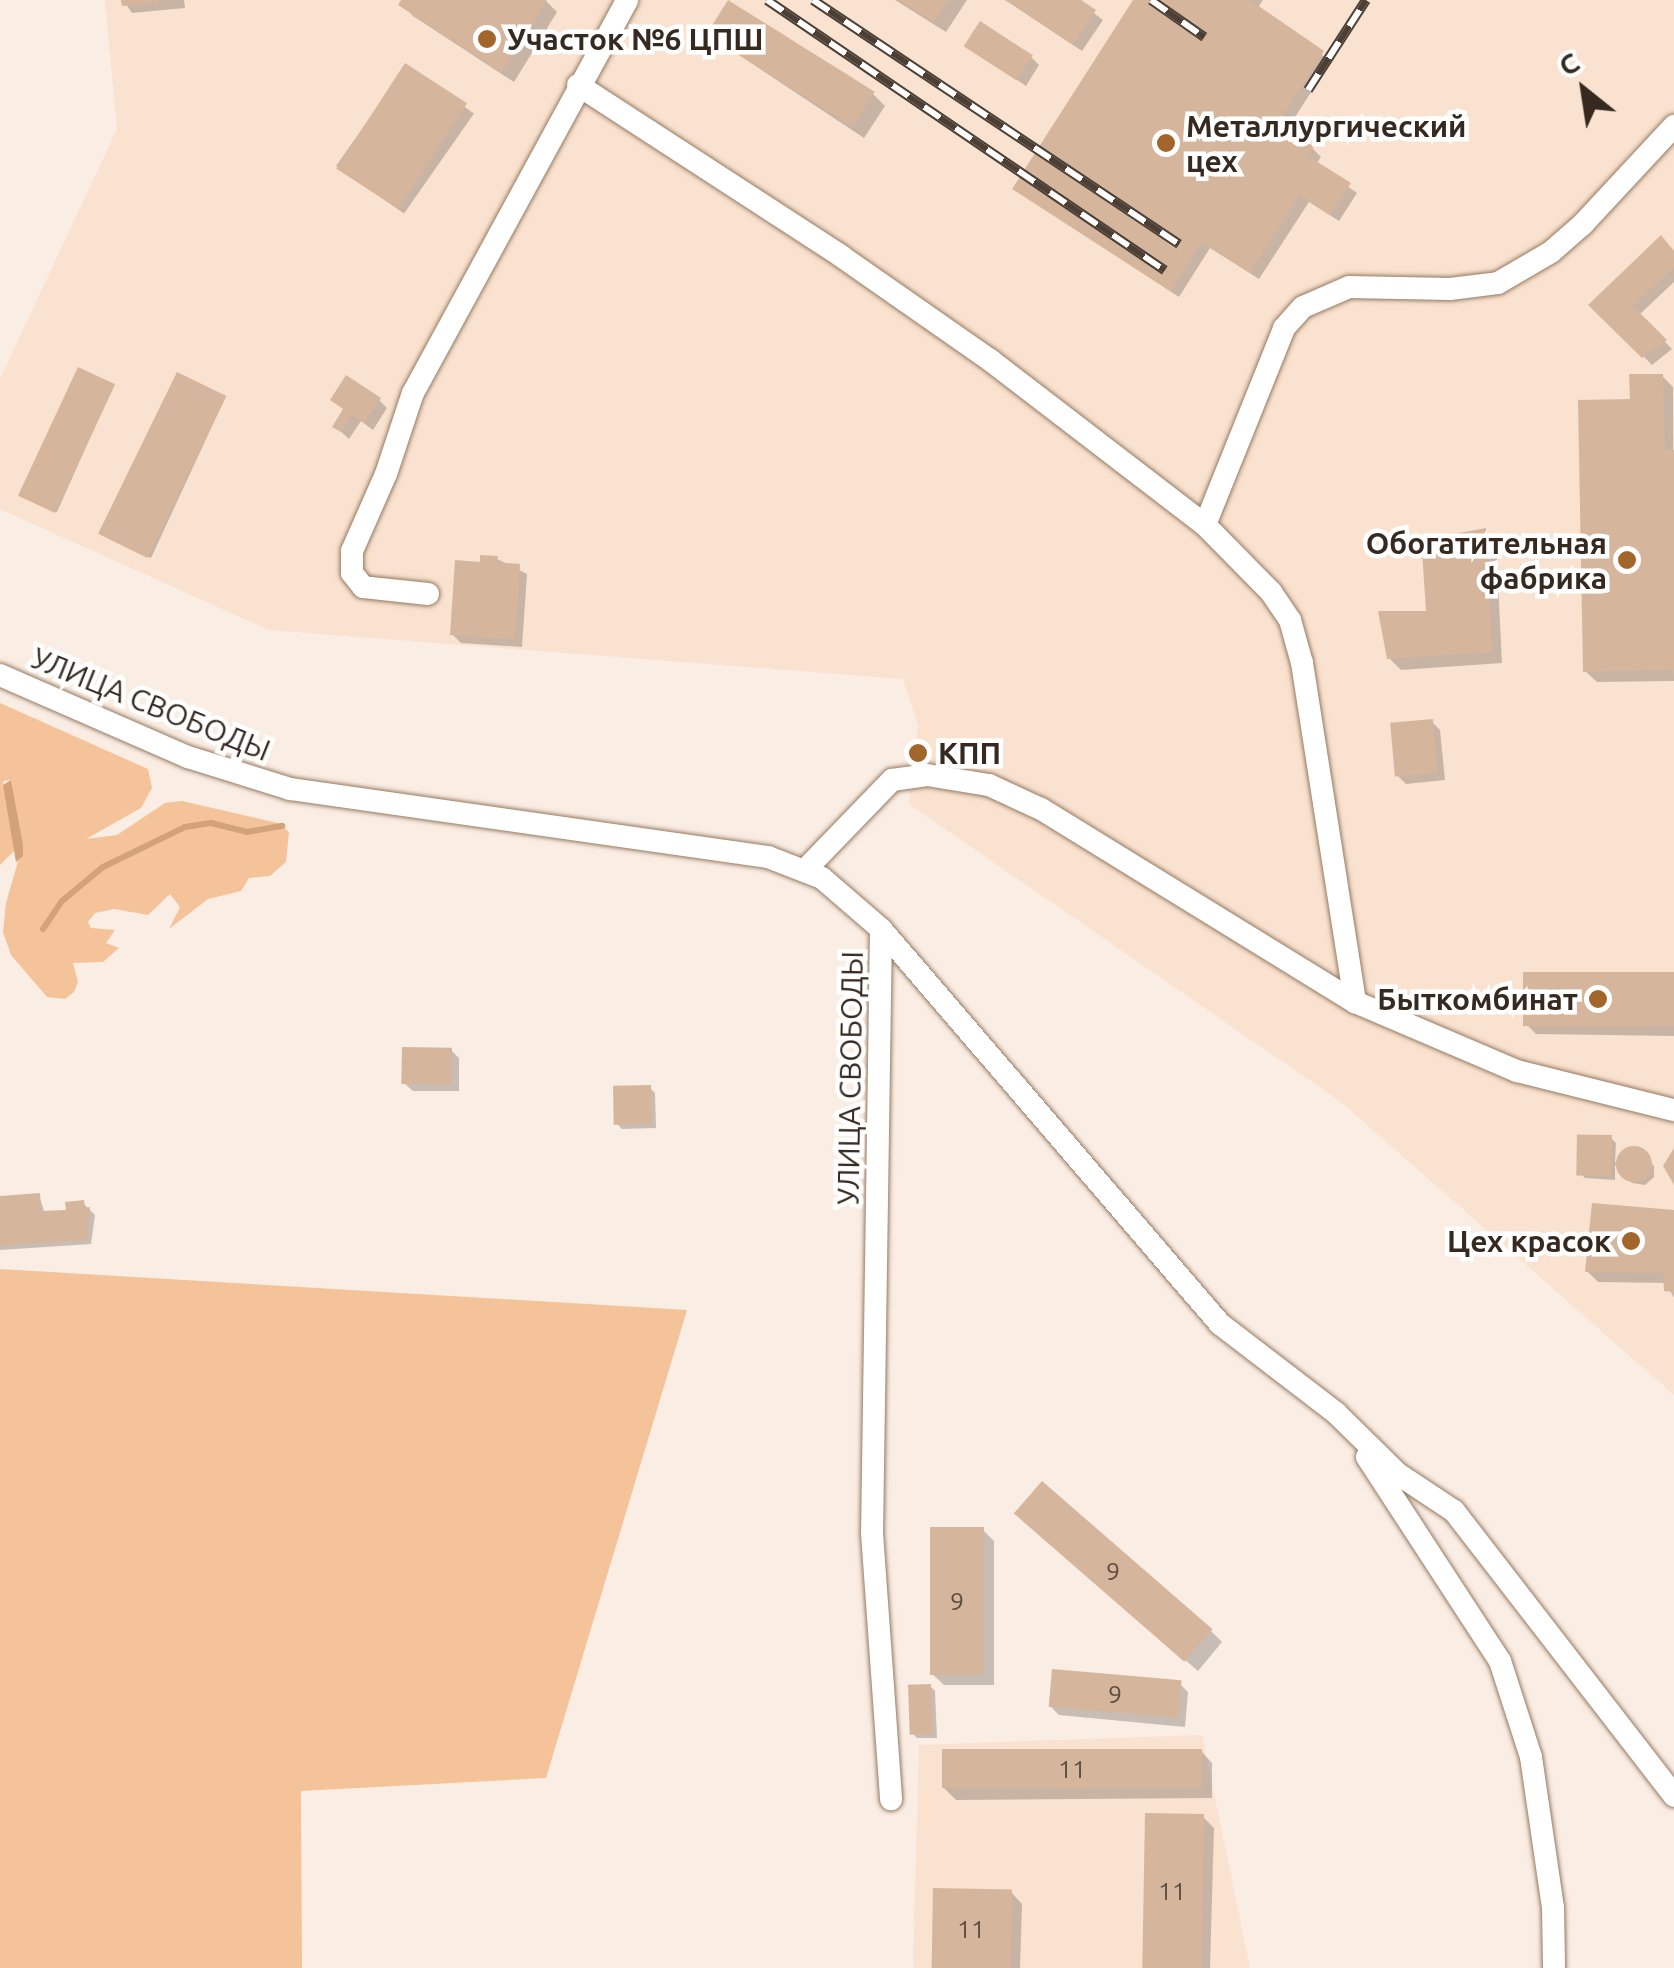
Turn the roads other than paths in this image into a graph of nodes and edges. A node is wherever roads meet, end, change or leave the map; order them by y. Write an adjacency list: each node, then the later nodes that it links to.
1 (627, 0): 2 (street)
2 (578, 85): 4 (street); 5 (street)
3 (1674, 126): 4 (street)
4 (1205, 525): 9 (street)
5 (428, 594)
6 (0, 675): 7 (street, УЛИЦА СВОБОДЫ)
7 (806, 869): 8 (street, УЛИЦА СВОБОДЫ); 9 (street)
8 (881, 930): 11 (street); 13 (street, УЛИЦА СВОБОДЫ)
9 (1355, 1002): 10 (street)
10 (1674, 1110)
11 (1336, 1413): 12 (street); 14 (street)
12 (1674, 1796)
13 (890, 1799)
14 (1554, 1968)

